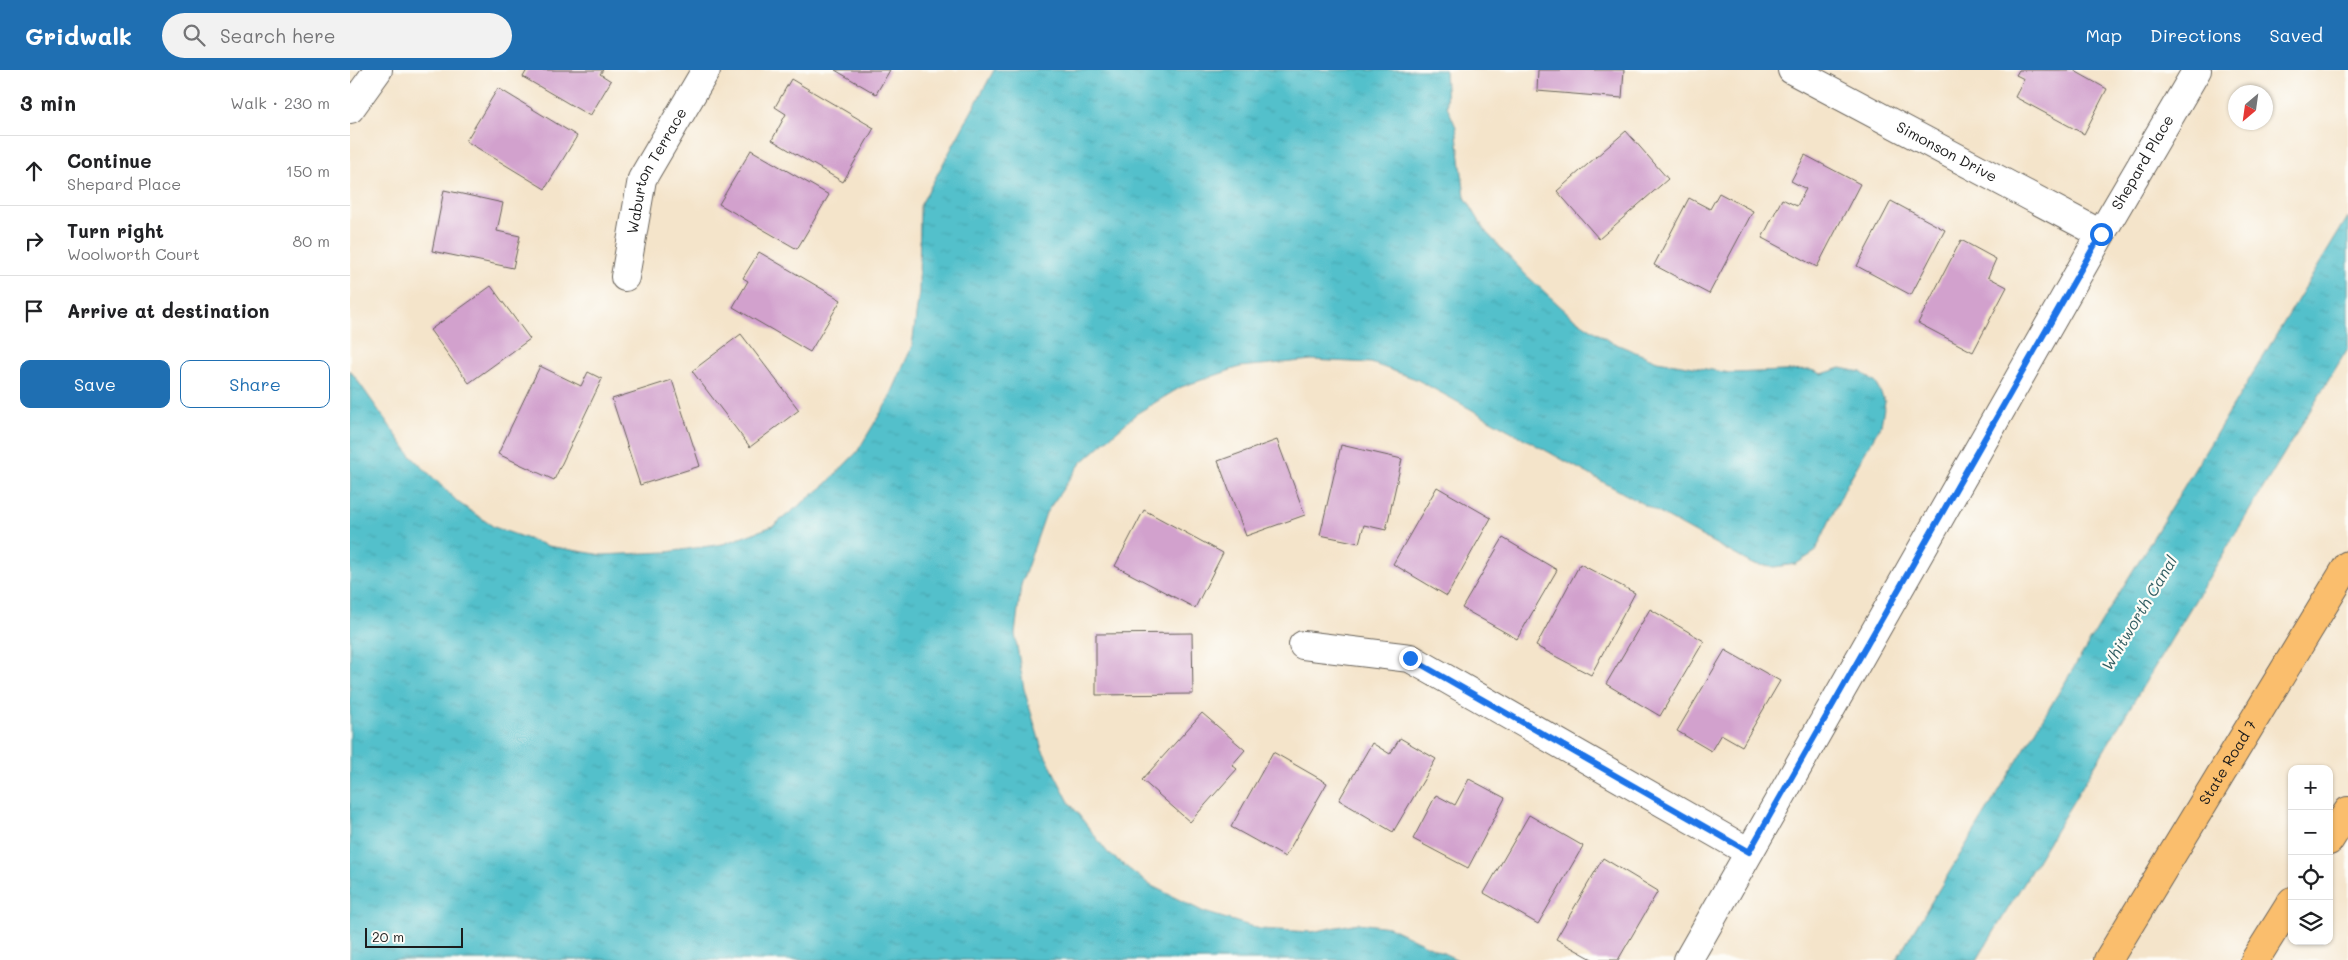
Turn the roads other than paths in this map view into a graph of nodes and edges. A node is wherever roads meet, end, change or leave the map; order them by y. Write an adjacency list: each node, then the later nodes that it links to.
1 (378, 70): 5 (street)
2 (706, 70): 7 (street, Waburton Terrace)
3 (1792, 70): 6 (street, Simonson Drive)
4 (2197, 70): 6 (street, Shepard Place)
5 (350, 109)
6 (2101, 234): 12 (street, Shepard Place)
7 (625, 277)
8 (2348, 565): 15 (main road, State Road 7)
9 (1303, 645): 12 (street)
10 (2348, 811): 11 (main road)
11 (2333, 835)
12 (1749, 852): 14 (street, Shepard Place)
13 (2288, 907): 16 (main road)
14 (1688, 960)
15 (2108, 960)
16 (2255, 960)

